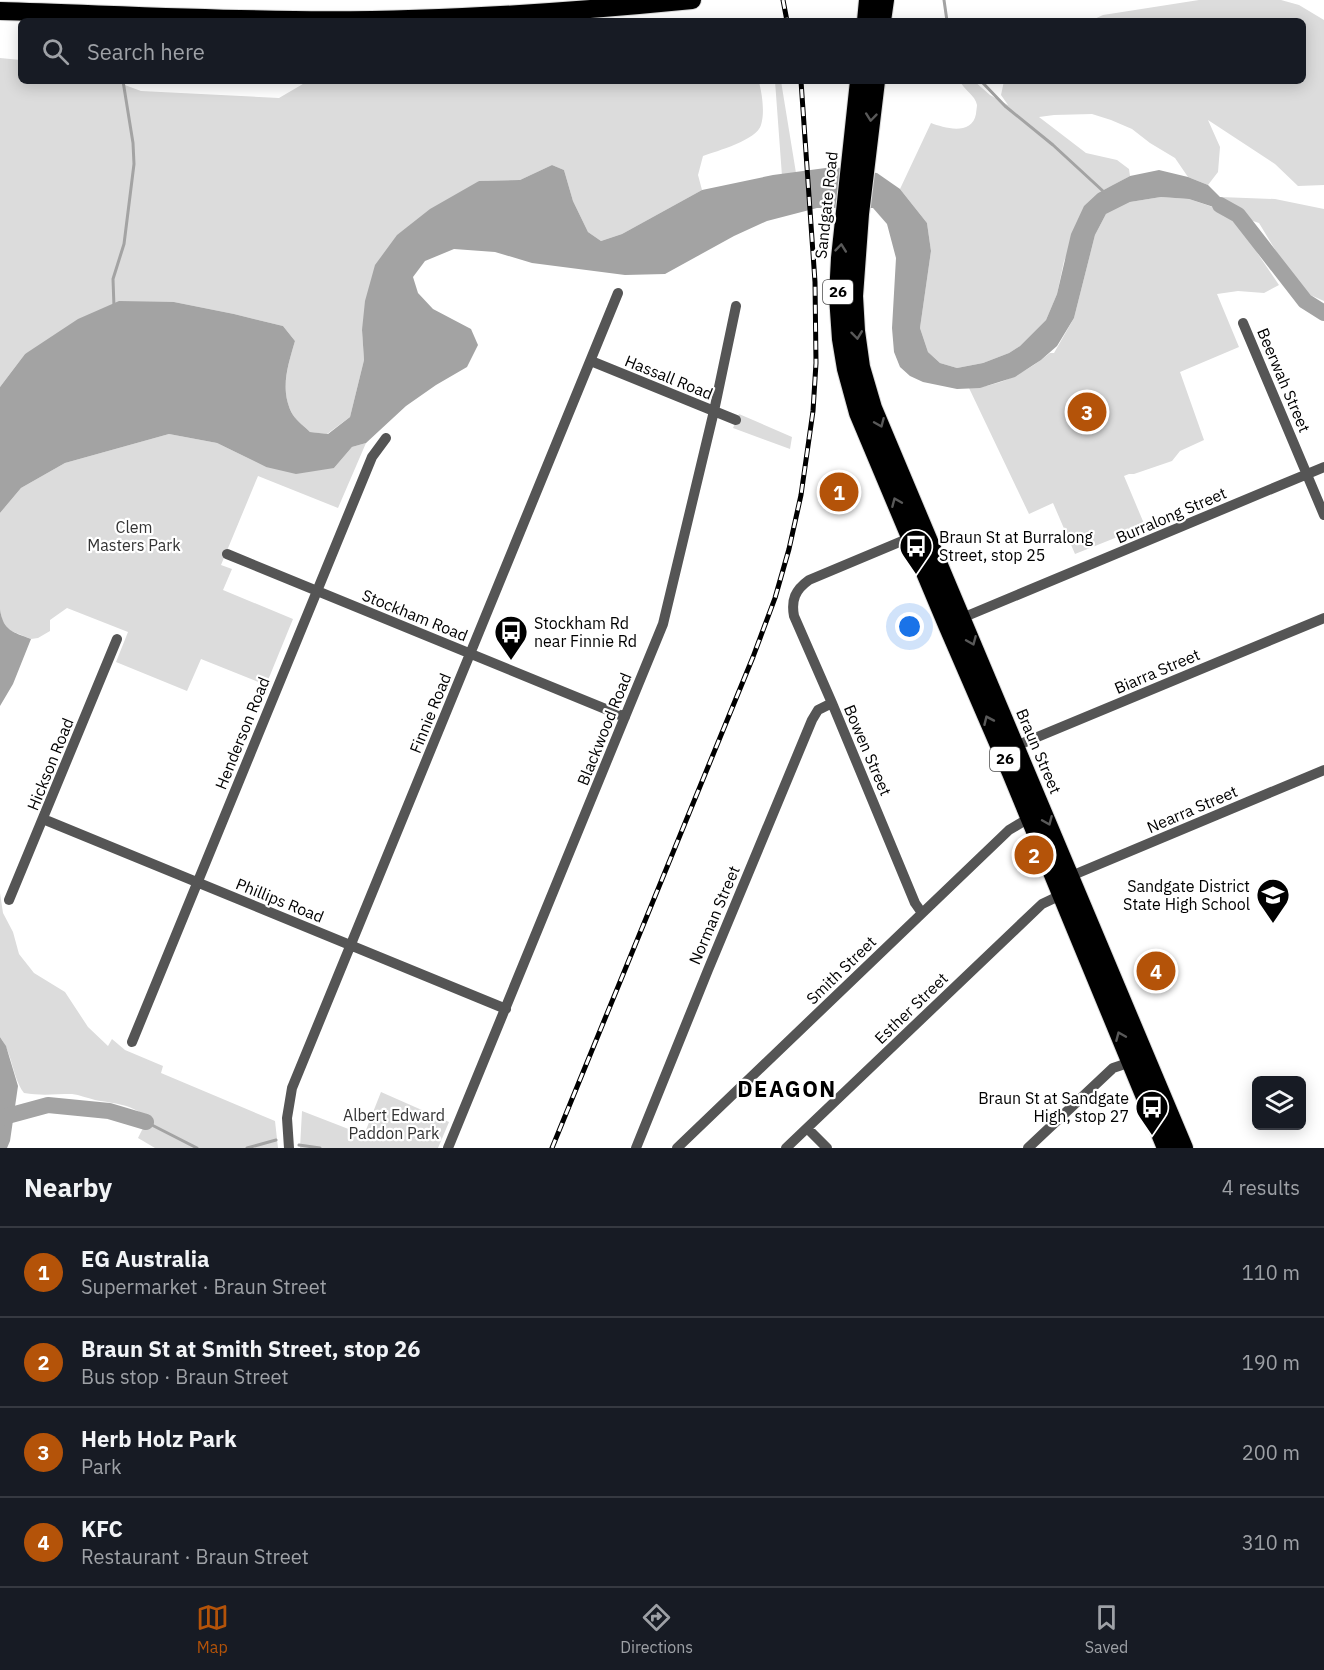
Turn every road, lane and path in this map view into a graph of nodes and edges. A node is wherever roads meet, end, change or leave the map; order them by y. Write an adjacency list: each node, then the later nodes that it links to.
1 (692, 0): 6 (highway)
2 (868, 0): 7 (highway)
3 (885, 0): 8 (highway)
4 (0, 11): 5 (highway)
5 (229, 18)
6 (434, 18)
7 (866, 18)
8 (882, 18)
9 (859, 84): 11 (highway, Sandgate Road / 26)
10 (875, 84): 11 (highway, Sandgate Road / 26, one-way to 11)
11 (859, 153): 16 (highway, Sandgate Road / 26)
12 (618, 293): 15 (street, Finnie Road)
13 (736, 306): 17 (street, Blackwood Road)
14 (1243, 323): 21 (street, Beerwah Street)
15 (591, 361): 17 (street, Hassall Road); 29 (street, Finnie Road)
16 (854, 368): 23 (highway, Braun Street / 26)
17 (714, 411): 18 (street, Hassall Road); 31 (street, Blackwood Road)
18 (736, 420)
19 (386, 438): 25 (street, Henderson Road)
20 (1324, 467): 21 (street, Burralong Street)
21 (1307, 474): 22 (street, Beerwah Street); 26 (street, Burralong Street)
22 (1324, 515)
23 (919, 534): 26 (highway, Braun Street / 26); 30 (street, Bowen Street); 32 (highway, Braun Street / 26, one-way to 23)
24 (227, 554): 25 (street, Stockham Road)
25 (317, 591): 29 (street, Stockham Road); 37 (street, Henderson Road)
26 (962, 618): 32 (highway, Braun Street / 26, one-way to 32)
27 (1324, 618): 32 (street, Biarra Street)
28 (117, 639): 35 (street, Hickson Road)
29 (470, 654): 31 (street, Stockham Road); 41 (street, Finnie Road)
30 (832, 703): 40 (street, Bowen Street); 48 (street, Norman Street)
31 (625, 717): 42 (street, Blackwood Road)
32 (1009, 749): 34 (highway, Braun Street / 26); 36 (highway, Braun Street / 26, one-way to 36)
33 (1324, 770): 36 (street, Nearra Street)
34 (1029, 818): 38 (highway, Braun Street / 26); 40 (street, Smith Street)
35 (43, 819): 37 (street, Phillips Road); 39 (street, Hickson Road)
36 (1071, 876): 44 (highway, Braun Street / 26)
37 (197, 882): 41 (street, Phillips Road); 43 (street, Henderson Road)
38 (1061, 895): 44 (highway, Braun Street / 26, one-way to 38); 45 (street, Esther Street)
39 (9, 900)
40 (922, 913): 49 (street, Smith Street)
41 (351, 945): 42 (street, Phillips Road); 46 (street, Finnie Road)
42 (506, 1009): 47 (street, Blackwood Road)
43 (132, 1042)
44 (1139, 1062): 52 (street); 53 (highway, Braun Street / 26); 54 (highway, Braun Street / 26)
45 (807, 1128): 50 (street, Esther Street); 51 (street)
46 (289, 1148)
47 (448, 1148)
48 (636, 1148)
49 (677, 1148)
50 (786, 1148)
51 (827, 1148)
52 (1028, 1148)
53 (1166, 1148)
54 (1184, 1148)

